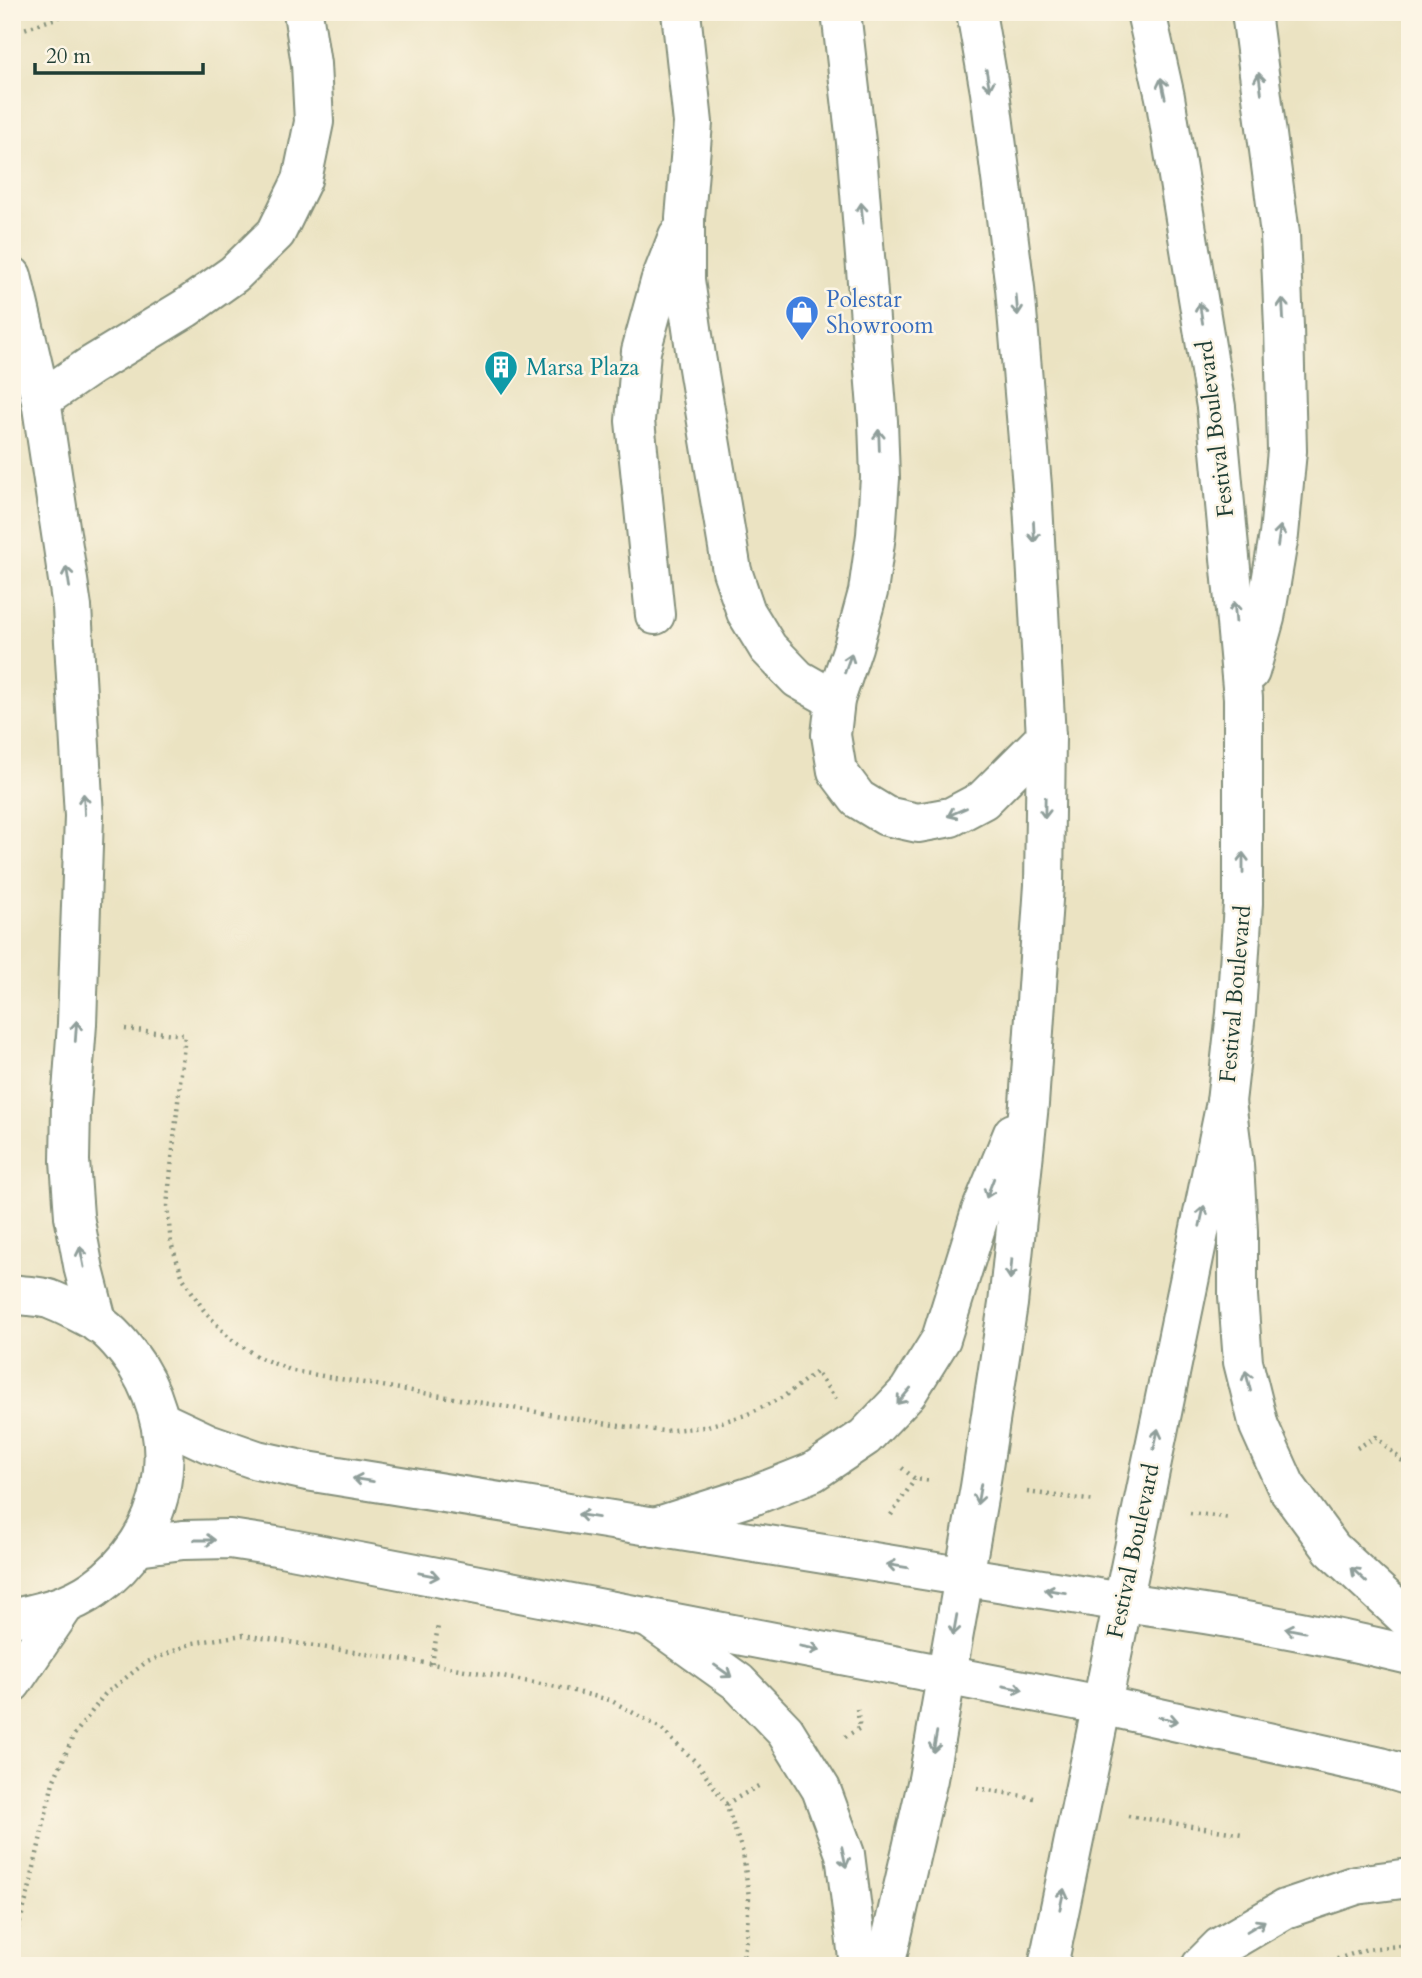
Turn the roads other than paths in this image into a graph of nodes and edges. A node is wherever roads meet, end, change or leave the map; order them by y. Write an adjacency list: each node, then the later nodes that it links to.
1 (303, 12): 9 (main road)
2 (681, 12): 7 (main road)
3 (841, 12): 12 (main road, one-way to 3)
4 (976, 12): 13 (main road, one-way to 13)
5 (1146, 12): 11 (main road, Festival Boulevard, one-way to 5)
6 (1251, 12): 11 (main road, one-way to 6)
7 (685, 218): 10 (main road); 12 (main road)
8 (12, 276): 9 (main road)
9 (41, 400): 17 (main road, one-way to 9)
10 (655, 614)
11 (1243, 698): 14 (main road, Festival Boulevard, one-way to 11)
12 (835, 700): 13 (main road, one-way to 12)
13 (1046, 737): 15 (main road, one-way to 15)
14 (1226, 1102): 22 (main road, Festival Boulevard, one-way to 14); 26 (main road, one-way to 14)
15 (1029, 1104): 19 (main road, one-way to 19); 21 (main road, one-way to 21)
16 (12, 1294): 17 (main road)
17 (99, 1324): 18 (main road)
18 (161, 1421): 19 (main road, one-way to 18); 20 (main road)
19 (655, 1527): 21 (main road, one-way to 19)
20 (137, 1546): 23 (main road); 25 (main road, one-way to 25)
21 (964, 1576): 22 (main road, one-way to 21); 28 (main road, one-way to 28)
22 (1123, 1602): 27 (main road, one-way to 22); 30 (main road, Festival Boulevard)
23 (65, 1605): 24 (main road); 29 (main road)
24 (12, 1617)
25 (647, 1617): 28 (main road, one-way to 28); 33 (main road, one-way to 33)
26 (1410, 1620)
27 (1410, 1656)
28 (946, 1675): 30 (main road, one-way to 30); 34 (main road, one-way to 34)
29 (12, 1683)
30 (1101, 1705): 31 (main road, one-way to 31); 35 (main road, Festival Boulevard, one-way to 30)
31 (1410, 1776)
32 (1410, 1878): 36 (main road, one-way to 32)
33 (859, 1966)
34 (885, 1966)
35 (1048, 1966)
36 (1201, 1966)

